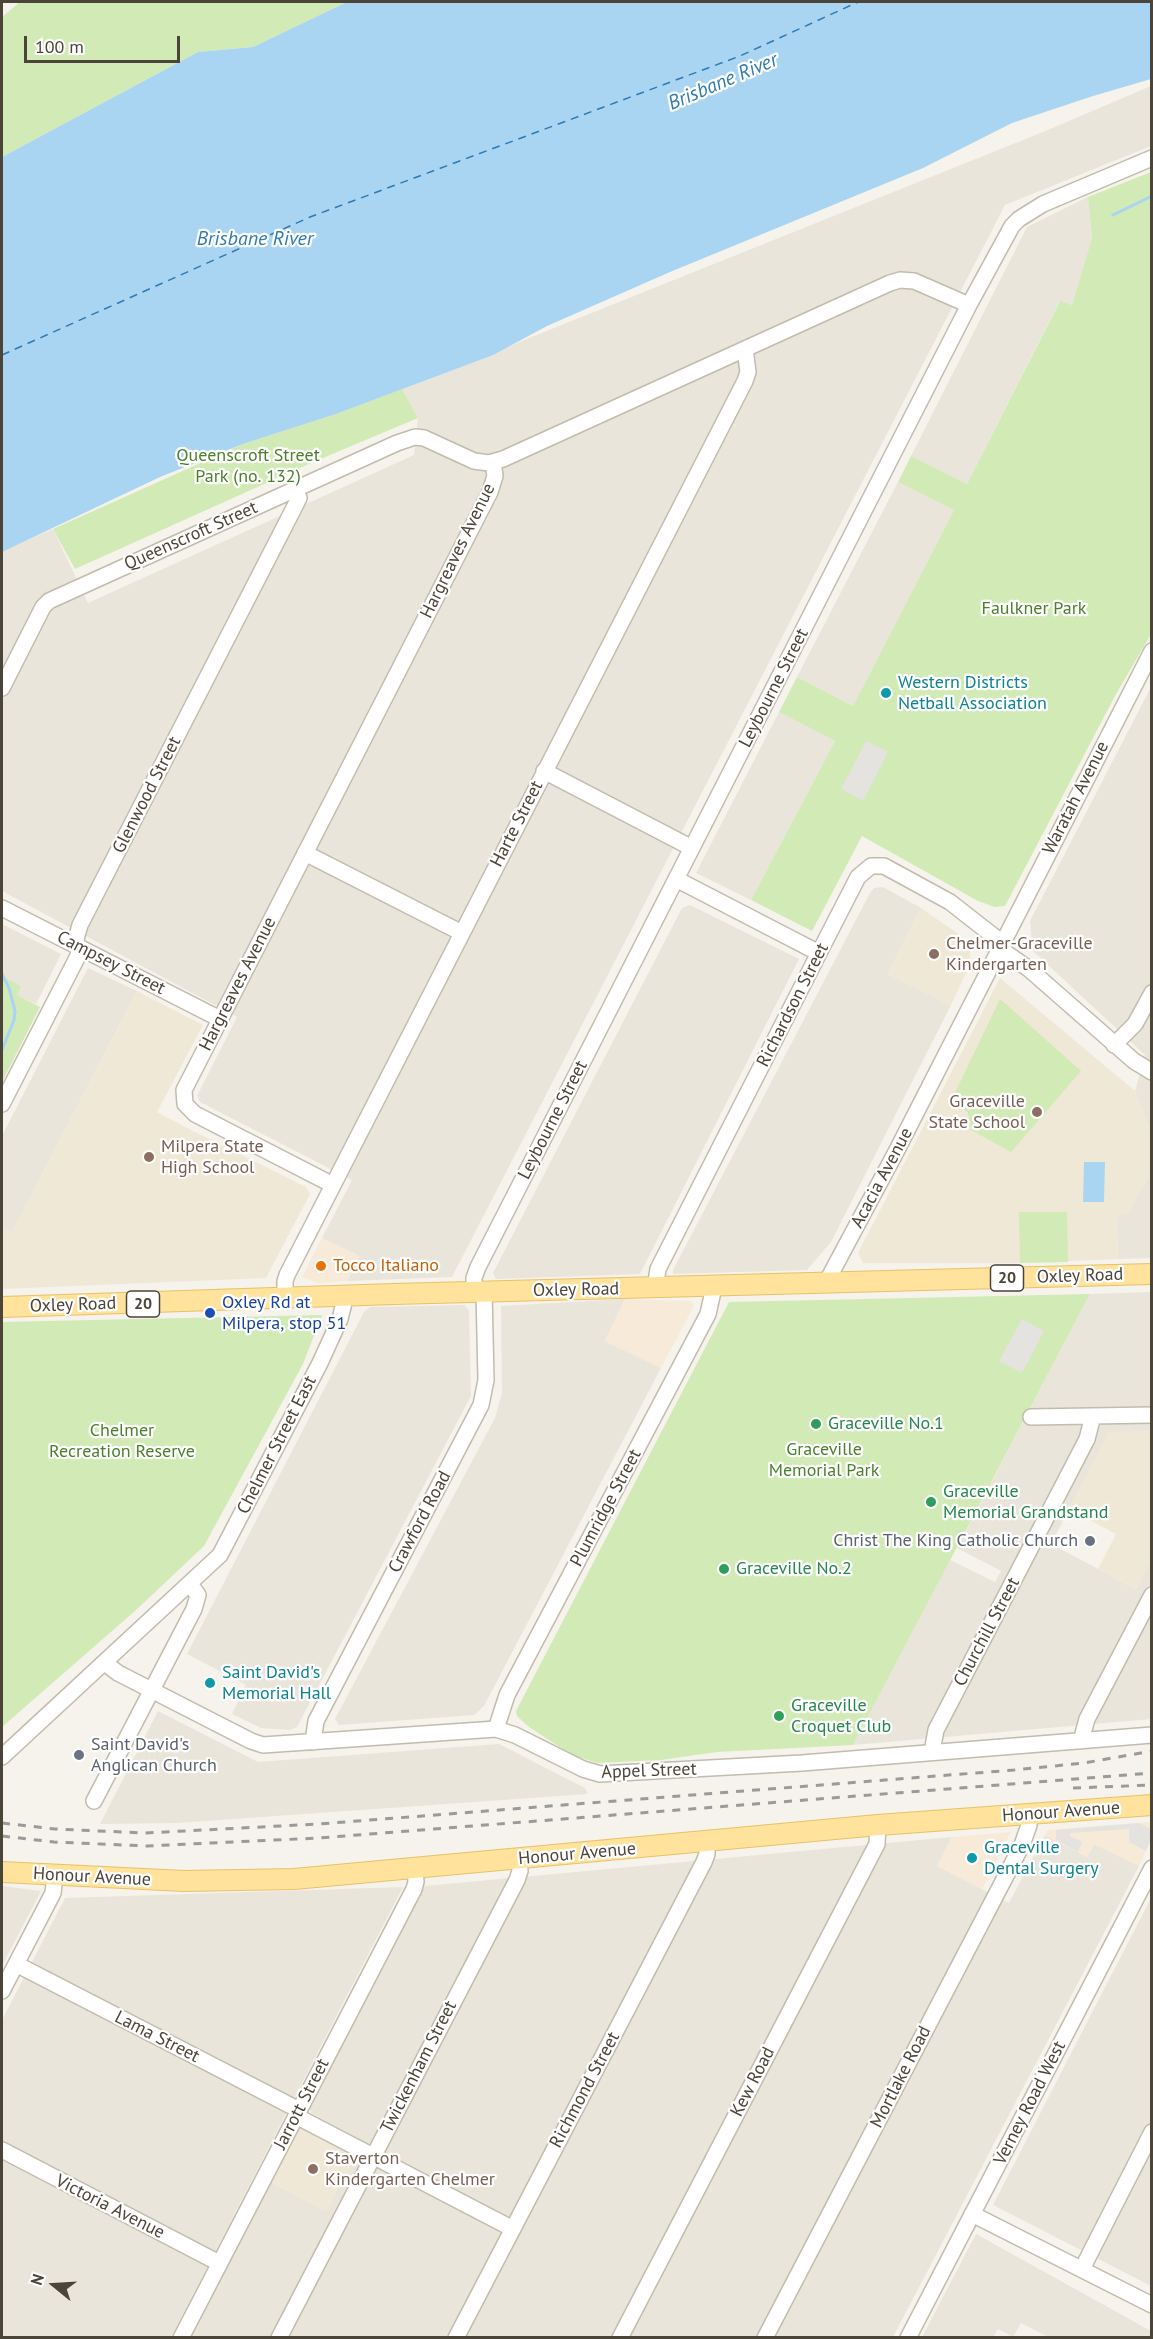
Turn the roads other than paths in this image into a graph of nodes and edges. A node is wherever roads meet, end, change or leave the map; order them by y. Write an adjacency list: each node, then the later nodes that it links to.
1 (1152, 158): 2 (street, Leybourne Street)
2 (969, 305): 3 (street, Hargreaves Avenue); 9 (street, Leybourne Street)
3 (745, 349): 4 (street, Hargreaves Avenue); 8 (street, Harte Street)
4 (493, 462): 5 (street, Queenscroft Street); 10 (street, Hargreaves Avenue)
5 (295, 489): 7 (street, Queenscroft Street); 15 (street, Glenwood Street)
6 (1149, 661): 14 (street, Waratah Avenue)
7 (2, 688)
8 (544, 771): 9 (street); 13 (street, Harte Street)
9 (692, 848): 11 (street, Leybourne Street)
10 (305, 853): 13 (street); 18 (street, Hargreaves Avenue)
11 (676, 879): 16 (street); 27 (street, Leybourne Street)
12 (2, 908): 15 (street, Campsey Street)
13 (462, 933): 22 (street, Harte Street)
14 (1001, 945): 16 (street, Richardson Street); 19 (street); 24 (street, Acacia Avenue)
15 (77, 946): 18 (street, Campsey Street); 21 (street, Glenwood Street)
16 (819, 953): 26 (street, Richardson Street)
17 (1152, 993): 19 (street)
18 (220, 1019): 22 (street, Hargreaves Avenue)
19 (1114, 1045): 20 (street)
20 (1152, 1072)
21 (2, 1104)
22 (333, 1185): 29 (street, Harte Street)
23 (1152, 1274): 24 (main road, Oxley Road / 20)
24 (827, 1281): 25 (main road, Oxley Road / 20)
25 (714, 1287): 26 (main road, Oxley Road / 20); 38 (street, Plumridge Street)
26 (655, 1288): 27 (main road, Oxley Road / 20)
27 (479, 1291): 28 (main road, Oxley Road / 20); 41 (street, Crawford Road)
28 (346, 1295): 29 (main road, Oxley Road / 20); 34 (street, Chelmer Street East)
29 (285, 1299): 30 (main road, Oxley Road / 20)
30 (2, 1307)
31 (1152, 1415): 32 (street)
32 (1093, 1416): 33 (street); 42 (street, Churchill Street)
33 (1031, 1418)
34 (190, 1584): 36 (street, Chelmer Street East); 37 (street)
35 (1152, 1595): 40 (street)
36 (105, 1663): 37 (street, Appel Street); 43 (street, Chelmer Street East)
37 (152, 1690): 41 (street, Appel Street); 44 (street)
38 (496, 1730): 41 (street, Appel Street); 42 (street, Appel Street)
39 (1152, 1735): 40 (street, Appel Street)
40 (1081, 1741): 42 (street, Appel Street)
41 (313, 1742)
42 (932, 1752)
43 (2, 1756)
44 (94, 1801)
45 (1152, 1805): 46 (main road, Honour Avenue)
46 (1029, 1814): 47 (main road, Honour Avenue); 69 (street, Mortlake Road)
47 (878, 1825): 48 (main road, Honour Avenue); 68 (street, Kew Road)
48 (707, 1841): 49 (main road, Honour Avenue); 61 (street, Richmond Street)
49 (519, 1859): 51 (main road, Honour Avenue); 59 (street, Twickenham Street)
50 (1152, 1868): 60 (street, Verney Road West)
51 (415, 1869): 53 (main road, Honour Avenue); 56 (street, Jarrott Street)
52 (2, 1872): 53 (main road, Honour Avenue)
53 (55, 1876): 54 (street)
54 (16, 1964): 55 (street); 56 (street, Lama Street)
55 (2, 1991)
56 (297, 2113): 59 (street, Lama Street); 62 (street, Jarrott Street)
57 (1152, 2132): 63 (street)
58 (2, 2150): 62 (street, Victoria Avenue)
59 (373, 2156): 61 (street, Lama Street); 66 (street, Twickenham Street)
60 (972, 2214): 63 (street); 70 (street, Verney Road West)
61 (513, 2229): 67 (street, Richmond Street)
62 (219, 2263): 65 (street, Jarrott Street)
63 (1082, 2269): 64 (street)
64 (1152, 2305)
65 (181, 2337)
66 (279, 2337)
67 (456, 2337)
68 (620, 2337)
69 (765, 2337)
70 (908, 2337)

